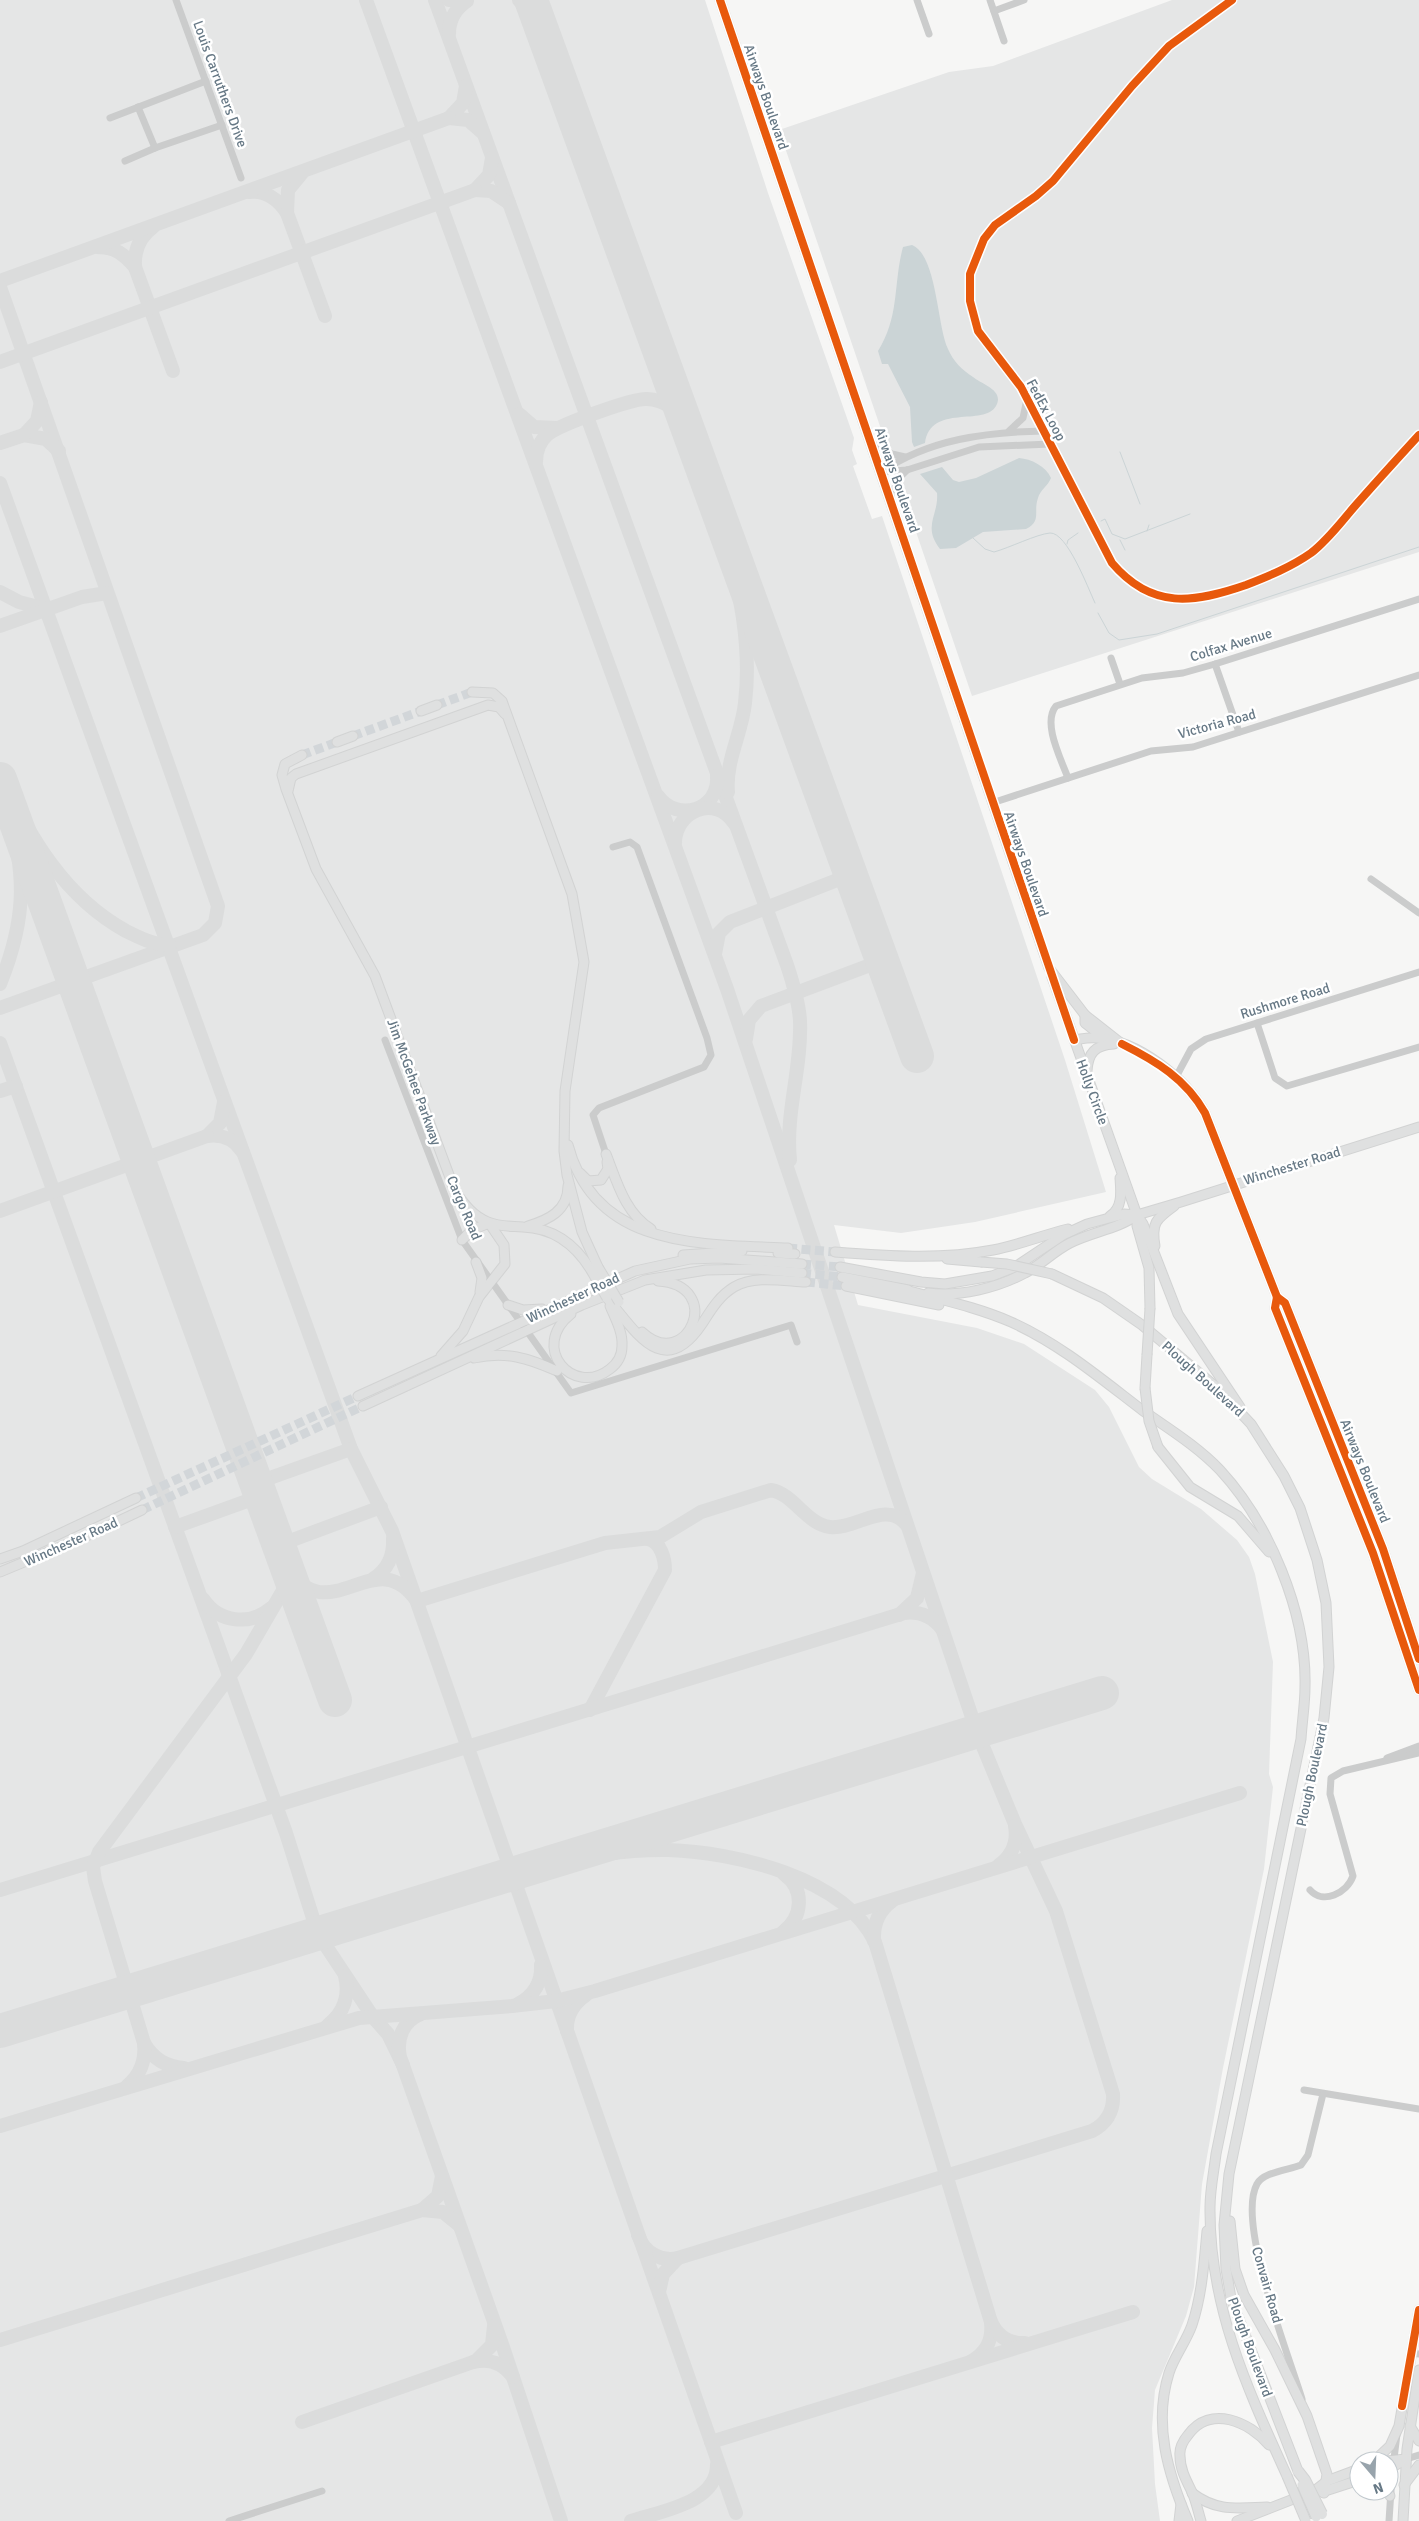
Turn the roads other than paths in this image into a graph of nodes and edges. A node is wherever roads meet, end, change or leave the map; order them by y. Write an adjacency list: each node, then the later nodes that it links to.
1 (176, 0): 10 (street, Louis Carruthers Drive)
2 (720, 0): 22 (main road, Airways Boulevard)
3 (917, 0): 8 (street)
4 (990, 0): 7 (street)
5 (1024, 0): 7 (street)
6 (1232, 0): 17 (street, FedEx Loop)
7 (994, 11): 9 (street)
8 (929, 34)
9 (1004, 41)
10 (206, 81): 11 (street); 13 (street, Louis Carruthers Drive)
11 (138, 107): 12 (street); 14 (street)
12 (110, 118)
13 (222, 125): 14 (street); 16 (street, Louis Carruthers Drive)
14 (155, 148): 15 (street)
15 (125, 161)
16 (241, 178)
17 (1027, 399): 18 (street, FedEx Loop); 19 (street)
18 (1043, 431): 19 (street); 23 (street, FedEx Loop)
19 (1008, 432): 21 (street)
20 (1419, 435): 23 (street, FedEx Loop)
21 (954, 441): 24 (street); 25 (street)
22 (871, 442): 25 (street); 27 (main road, Airways Boulevard)
23 (1050, 444): 24 (street)
24 (958, 453): 26 (street)
25 (908, 456): 27 (street)
26 (907, 470): 27 (street); 28 (street)
27 (881, 472): 28 (main road, Airways Boulevard)
28 (890, 499): 44 (main road, Airways Boulevard)
29 (1419, 599): 31 (street, Colfax Avenue)
30 (1111, 658): 33 (street)
31 (1215, 664): 33 (street, Colfax Avenue); 38 (street)
32 (1419, 675): 38 (street, Victoria Road)
33 (1120, 684): 42 (street, Colfax Avenue)
34 (472, 692): 37 (main road)
35 (438, 705): 36 (main road)
36 (421, 711)
37 (507, 716): 43 (main road); 60 (main road)
38 (1239, 732): 42 (street, Victoria Road)
39 (353, 736): 40 (main road)
40 (337, 742)
41 (302, 755): 43 (main road, Jim McGehee Parkway)
42 (1068, 778): 44 (street, Victoria Road)
43 (288, 793): 69 (main road, Jim McGehee Parkway)
44 (992, 803): 48 (main road, Airways Boulevard)
45 (613, 847): 61 (street)
46 (1371, 879): 47 (street)
47 (1419, 913)
48 (1049, 968): 50 (main road, Airways Boulevard); 53 (main road, Holly Circle)
49 (1419, 972): 51 (street, Rushmore Road)
50 (1085, 1015): 54 (main road); 55 (main road, Airways Boulevard)
51 (1257, 1023): 56 (street); 58 (street, Rushmore Road)
52 (385, 1040): 73 (street, Cargo Road)
53 (1074, 1040): 54 (main road, Airways Boulevard); 57 (main road, Holly Circle)
54 (1106, 1040): 55 (main road, Airways Boulevard)
55 (1122, 1044): 57 (main road); 58 (main road, Airways Boulevard)
56 (1419, 1047)
57 (1086, 1075): 63 (main road, Holly Circle)
58 (1176, 1077): 65 (main road, Airways Boulevard)
59 (1418, 1129): 65 (main road, Winchester Road)
60 (564, 1131): 62 (main road); 64 (main road)
61 (606, 1154): 62 (main road); 72 (main road)
62 (574, 1165): 72 (main road)
63 (1119, 1165): 67 (main road, Holly Circle); 68 (main road)
64 (568, 1175): 71 (main road); 78 (main road)
65 (1233, 1184): 66 (main road, Winchester Road); 88 (main road, Airways Boulevard)
66 (1181, 1202): 67 (main road, Winchester Road); 81 (main road)
67 (1136, 1214): 68 (main road, Winchester Road); 81 (main road); 86 (main road, Winchester Road); 105 (main road, bridge)
68 (1107, 1218): 70 (main road, Winchester Road)
69 (489, 1223): 71 (main road, Jim McGehee Parkway); 73 (main road); 84 (main road)
70 (1087, 1224): 75 (main road); 77 (main road, Winchester Road)
71 (523, 1227): 78 (main road, Jim McGehee Parkway)
72 (664, 1237): 79 (main road)
73 (462, 1240): 76 (street, Cargo Road)
74 (835, 1252): 75 (main road)
75 (902, 1256): 101 (main road, Plough Boulevard, bridge)
76 (476, 1262): 84 (street, Cargo Road); 87 (main road)
77 (840, 1267)
78 (594, 1268): 83 (main road, bridge); 89 (main road, Jim McGehee Parkway, bridge)
79 (635, 1271): 80 (main road, Winchester Road); 92 (main road, Winchester Road)
80 (803, 1273): 83 (main road, Winchester Road); 89 (main road)
81 (1162, 1276): 101 (main road)
82 (842, 1277): 86 (main road, Winchester Road)
83 (645, 1280): 91 (main road, Winchester Road)
84 (490, 1282): 87 (main road); 90 (street, Cargo Road)
85 (846, 1286): 93 (main road)
86 (902, 1289): 93 (main road)
87 (479, 1297): 96 (main road)
88 (1277, 1297): 107 (main road, Airways Boulevard); 108 (main road, Airways Boulevard)
89 (608, 1298): 91 (main road)
90 (508, 1305): 92 (main road); 94 (street, Cargo Road)
91 (582, 1305): 94 (main road, Winchester Road)
92 (550, 1309): 94 (main road, Winchester Road)
93 (990, 1315): 105 (main road, Plough Boulevard)
94 (523, 1326): 96 (main road, Winchester Road); 97 (main road, Winchester Road); 98 (street, Cargo Road)
95 (797, 1342): 98 (street, Cargo Road)
96 (435, 1362): 99 (main road, Winchester Road)
97 (452, 1364): 98 (main road); 100 (main road, Winchester Road)
98 (557, 1371)
99 (358, 1396)
100 (363, 1406)
101 (1252, 1424): 116 (main road, Plough Boulevard)
102 (136, 1498): 104 (main road, Winchester Road)
103 (142, 1510): 106 (main road, Winchester Road)
104 (0, 1559)
105 (1278, 1562): 117 (main road, Plough Boulevard)
106 (0, 1572)
107 (1419, 1659)
108 (1419, 1690)
109 (1419, 1746): 111 (street)
110 (1419, 1753): 111 (street)
111 (1387, 1759): 112 (street)
112 (1310, 1890)
113 (1304, 2090): 114 (street)
114 (1323, 2094): 115 (street); 121 (street, Convair Road)
115 (1419, 2109)
116 (1229, 2174): 121 (main road); 132 (main road, Plough Boulevard)
117 (1210, 2206): 127 (main road, Plough Boulevard); 141 (main road)
118 (1419, 2310): 119 (main road)
119 (1415, 2354): 123 (main road)
120 (1419, 2370): 122 (main road)
121 (1307, 2416): 134 (main road, Convair Road)
122 (1410, 2424): 124 (main road); 129 (main road)
123 (1399, 2426): 125 (main road); 126 (street)
124 (1419, 2441)
125 (1385, 2451)
126 (1393, 2451)
127 (1277, 2455): 139 (main road); 149 (main road, Plough Boulevard, bridge)
128 (1419, 2455): 129 (street)
129 (1406, 2459): 130 (main road); 136 (main road)
130 (1399, 2461)
131 (1419, 2465): 136 (main road)
132 (1298, 2470): 143 (highway, bridge)
133 (1349, 2472): 134 (main road)
134 (1327, 2480): 138 (main road)
135 (1349, 2483): 138 (main road)
136 (1404, 2485): 151 (main road)
137 (322, 2491): 144 (street)
138 (1319, 2492): 142 (main road)
139 (1192, 2493): 142 (main road); 147 (main road)
140 (1389, 2501): 150 (street)
141 (1181, 2504): 145 (main road); 146 (main road)
142 (1272, 2507): 148 (main road)
143 (1319, 2517)
144 (229, 2521)
145 (1179, 2521)
146 (1188, 2521)
147 (1201, 2521)
148 (1237, 2521)
149 (1306, 2521)
150 (1390, 2521)
151 (1403, 2521)

